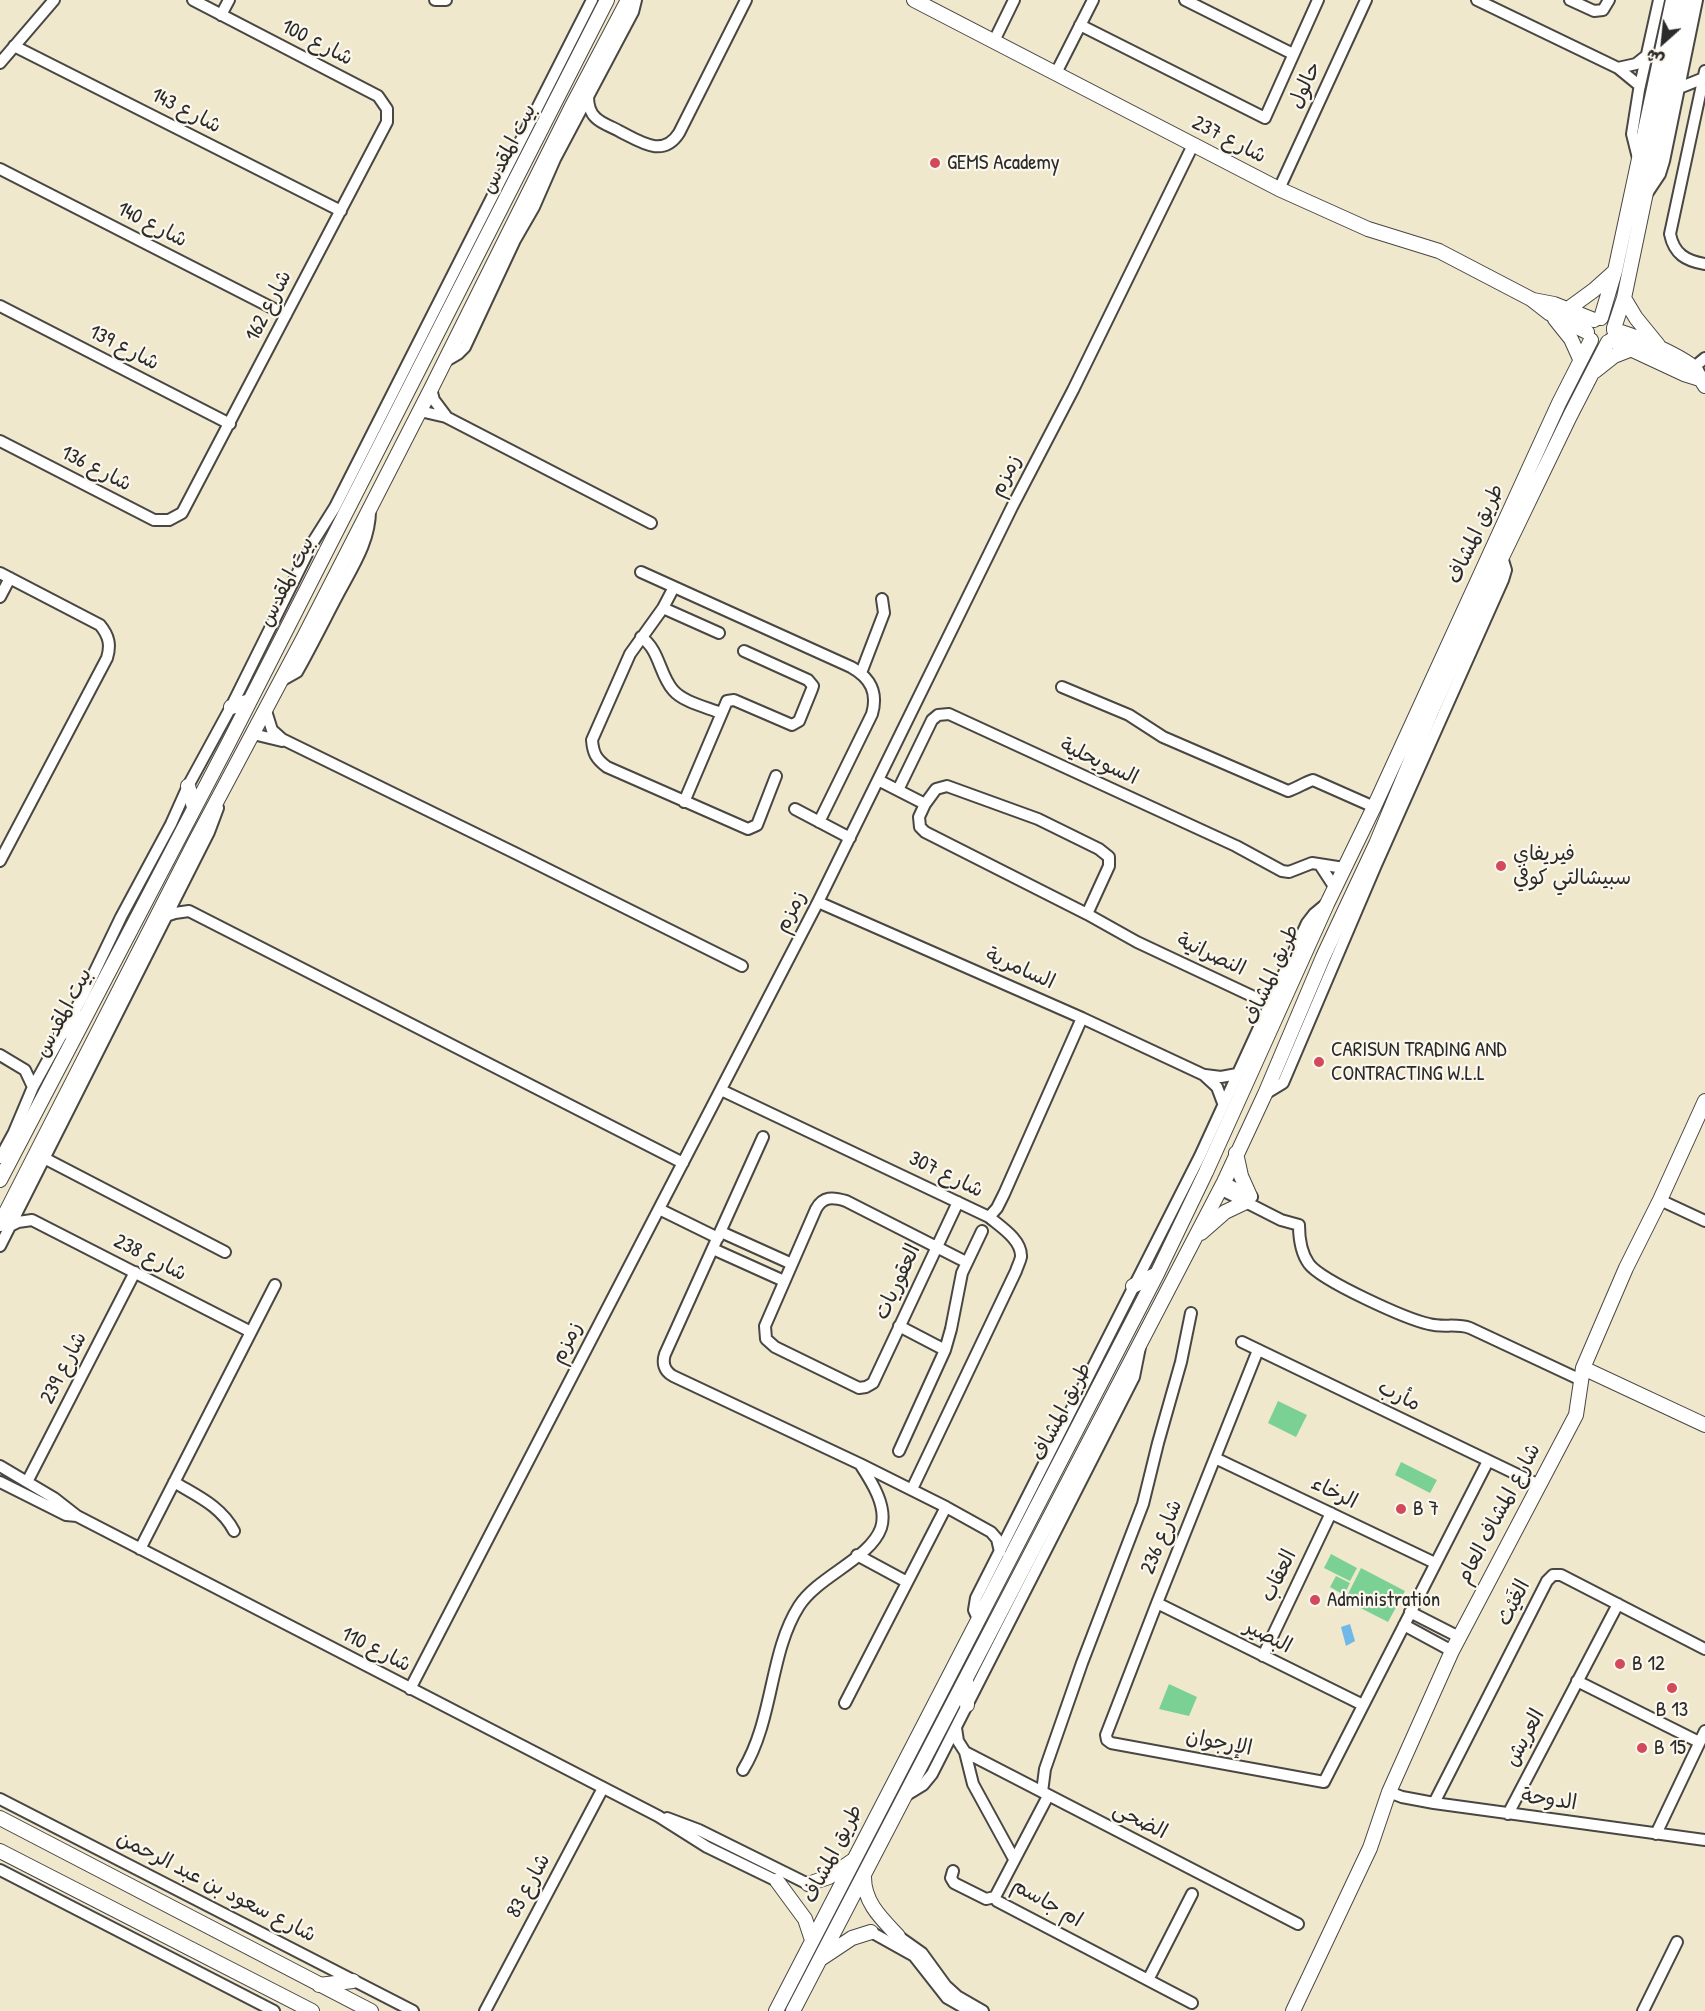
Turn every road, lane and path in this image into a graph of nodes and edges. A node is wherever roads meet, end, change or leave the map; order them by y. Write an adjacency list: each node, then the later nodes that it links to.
1 (54, 0): 25 (street)
2 (193, 0): 22 (street, شارع 100)
3 (229, 0): 22 (street)
4 (592, 0): 83 (street, بيت المقدس)
5 (607, 0): 47 (street, بيت المقدس)
6 (628, 0): 60 (street, بيت المقدس)
7 (636, 0): 35 (street, بيت المقدس)
8 (746, 0): 37 (street)
9 (914, 0): 24 (street, شارع 237)
10 (1014, 0): 24 (street)
11 (1093, 0): 23 (street)
12 (1185, 0): 26 (street)
13 (1318, 0): 26 (street)
14 (1366, 0): 42 (street, حالول)
15 (1477, 0): 30 (street)
16 (1570, 0): 17 (street)
17 (1609, 0)
18 (1659, 0): 27 (street, طريق المشاف)
19 (1673, 0): 40 (street, طريق المشاف)
20 (1686, 0): 43 (street, طريق المشاف)
21 (1697, 0): 29 (street, طريق المشاف)
22 (221, 15): 36 (street, شارع 100)
23 (1080, 25): 26 (street); 31 (street)
24 (994, 40): 31 (street, شارع 237)
25 (14, 46): 28 (street); 44 (street, شارع 143)
26 (1293, 54)
27 (1646, 56): 30 (street); 33 (street, طريق المشاف)
28 (0, 63)
29 (1684, 65): 32 (street); 34 (street, طريق المشاف)
30 (1618, 68): 33 (street)
31 (1056, 73): 39 (street, شارع 237)
32 (1705, 76): 34 (street); 45 (street)
33 (1640, 86): 40 (street, طريق المشاف)
34 (1679, 88): 43 (street, طريق المشاف)
35 (588, 96): 37 (street); 38 (street, بيت المقدس)
36 (387, 109): 44 (street, شارع 162)
37 (596, 118): 38 (street)
38 (574, 123): 60 (street, بيت المقدس)
39 (1193, 145): 42 (street, شارع 237); 89 (street, زمزم)
40 (1639, 164): 46 (street, طريق المشاف)
41 (0, 169): 53 (street, شارع 140)
42 (1279, 189): 49 (street, شارع 237)
43 (1646, 194): 48 (street, طريق المشاف)
44 (341, 211): 53 (street, شارع 162)
45 (1705, 264)
46 (1615, 271): 51 (street); 54 (street, طريق المشاف)
47 (461, 288): 64 (street); 75 (street, بيت المقدس)
48 (1624, 298): 55 (street, طريق المشاف); 57 (street)
49 (1531, 299): 51 (street, شارع 237); 52 (street, شارع 237)
50 (0, 306): 66 (street, شارع 139)
51 (1568, 309): 54 (street, شارع 237)
52 (1549, 313): 54 (street, شارع 237); 59 (street)
53 (286, 315): 66 (street, شارع 162)
54 (1593, 327): 55 (street); 55 (street); 59 (street, طريق المشاف)
55 (1612, 335): 56 (street); 57 (street); 61 (street, طريق المشاف)
56 (1632, 349): 61 (street); 62 (street)
57 (1666, 353): 62 (street)
58 (1705, 358): 62 (street)
59 (1580, 359): 96 (street, طريق المشاف)
60 (446, 361): 63 (street, بيت المقدس)
61 (1592, 374): 126 (street, طريق المشاف)
62 (1701, 376)
63 (431, 389): 64 (street, بيت المقدس); 65 (street)
64 (420, 411): 65 (street); 84 (street, بيت المقدس)
65 (446, 417): 69 (street)
66 (230, 424): 68 (street, شارع 162)
67 (0, 441): 68 (street, شارع 136)
68 (177, 517)
69 (651, 523)
70 (640, 572): 72 (street)
71 (5, 576): 73 (street); 100 (street)
72 (674, 587): 76 (street); 80 (street)
73 (0, 597)
74 (882, 598): 80 (street)
75 (301, 601): 82 (street, بيت المقدس); 86 (street)
76 (663, 608): 77 (street); 78 (street)
77 (719, 633)
78 (641, 637): 85 (street); 93 (street)
79 (744, 651): 85 (street)
80 (861, 673): 98 (street)
81 (1062, 687): 96 (street)
82 (250, 701): 83 (street); 95 (street, بيت المقدس)
83 (231, 707): 90 (street, بيت المقدس)
84 (266, 711): 86 (street, بيت المقدس); 87 (street)
85 (721, 713): 93 (street)
86 (253, 734): 87 (street); 92 (street, بيت المقدس)
87 (288, 742): 111 (street)
88 (776, 776): 93 (street)
89 (878, 780): 91 (street); 99 (street, زمزم)
90 (188, 786): 95 (street); 115 (street, بيت المقدس)
91 (898, 790): 94 (street); 101 (street, السويحلية)
92 (218, 799): 104 (street, بيت المقدس); 110 (street, بيت المقدس)
93 (684, 802)
94 (925, 804): 108 (street, النصرانية); 108 (street)
95 (194, 807): 113 (street, بيت المقدس)
96 (1374, 807): 102 (street, طريق المشاف)
97 (795, 809): 98 (street)
98 (819, 822): 99 (street)
99 (850, 838): 105 (street, زمزم)
100 (0, 861)
101 (1320, 865): 102 (street, السويحلية); 103 (street)
102 (1344, 868): 103 (street, طريق المشاف)
103 (1335, 888): 106 (street, طريق المشاف)
104 (179, 890): 107 (street); 109 (street, بيت المقدس)
105 (818, 902): 114 (street, السامرية); 122 (street, زمزم)
106 (1327, 904): 112 (street, طريق المشاف); 151 (street, طريق المشاف)
107 (189, 911): 109 (street); 129 (street)
108 (1087, 914): 112 (street, النصرانية)
109 (166, 916): 110 (street, بيت المقدس)
110 (145, 950): 128 (street, بيت المقدس); 140 (street, بيت المقدس)
111 (742, 966)
112 (1269, 1004): 119 (street, طريق المشاف)
113 (88, 1013): 115 (street); 130 (street, بيت المقدس)
114 (1082, 1018): 120 (street, السامرية); 137 (street, شارع 307)
115 (61, 1033): 117 (street, بيت المقدس)
116 (0, 1055): 118 (street)
117 (47, 1062): 118 (street); 121 (street, بيت المقدس)
118 (20, 1066): 121 (street)
119 (1237, 1074): 120 (street, السامرية); 123 (street, طريق المشاف)
120 (1204, 1075): 123 (street, السامرية)
121 (33, 1087): 127 (street, بيت المقدس)
122 (721, 1090): 129 (street, زمزم); 135 (street, شارع 307)
123 (1223, 1103): 154 (street, طريق المشاف)
124 (1704, 1104): 134 (street, شارع المشاف العام)
125 (763, 1137): 142 (street)
126 (1236, 1154): 131 (street, طريق المشاف); 133 (street)
127 (0, 1158)
128 (44, 1158): 132 (street, بيت المقدس); 147 (street)
129 (683, 1163): 136 (street, زمزم)
130 (0, 1180)
131 (1222, 1186): 133 (street); 143 (street, طريق المشاف)
132 (25, 1195): 138 (street); 140 (street, بيت المقدس)
133 (1248, 1199): 143 (street); 162 (street)
134 (1660, 1200): 139 (street); 162 (street, شارع المشاف العام)
135 (958, 1202): 137 (street, شارع 307); 145 (street, العقوريات)
136 (659, 1209): 142 (street); 196 (street, زمزم)
137 (989, 1217): 173 (street)
138 (32, 1220): 140 (street); 150 (street, شارع 238)
139 (1705, 1221)
140 (5, 1225): 144 (street, بيت المقدس)
141 (982, 1231): 148 (street)
142 (720, 1235): 146 (street); 149 (street)
143 (1195, 1238): 158 (street, طريق المشاف)
144 (0, 1246)
145 (936, 1248): 148 (street); 149 (street); 156 (street, العقوريات)
146 (713, 1249): 152 (street); 167 (street)
147 (225, 1252)
148 (966, 1262): 160 (street)
149 (792, 1264): 152 (street)
150 (135, 1272): 157 (street, شارع 238); 170 (street, شارع 239)
151 (1157, 1274): 154 (street); 188 (street, طريق المشاف)
152 (784, 1281): 156 (street, العقوريات)
153 (275, 1285): 157 (street)
154 (1133, 1286): 177 (street, طريق المشاف)
155 (1191, 1313): 209 (street, ام جاسم)
156 (899, 1326): 160 (street)
157 (251, 1332): 171 (street)
158 (1141, 1341): 194 (street, طريق المشاف); 199 (street, طريق المشاف)
159 (1242, 1342): 161 (street, مأرب)
160 (945, 1350): 164 (street)
161 (1258, 1350): 165 (street, شارع 236); 166 (street, مأرب)
162 (1582, 1374): 163 (street); 172 (street, شارع المشاف العام)
163 (1705, 1425)
164 (899, 1451)
165 (1215, 1458): 175 (street, الرخاء); 185 (street, شارع 236)
166 (1488, 1461): 172 (street, مأرب); 183 (street)
167 (860, 1464): 173 (street); 182 (street)
168 (0, 1466): 170 (street, شارع 110)
169 (0, 1482): 176 (street, شارع 110)
170 (27, 1482): 176 (street, شارع 110)
171 (174, 1482): 178 (street); 180 (street)
172 (1539, 1485): 190 (street, شارع المشاف العام)
173 (912, 1489): 174 (street)
174 (946, 1507): 179 (street); 184 (street)
175 (1331, 1513): 183 (street, الرخاء); 193 (street, العقاب)
176 (77, 1516): 180 (street, شارع 110)
177 (1015, 1523): 179 (street); 181 (street, طريق المشاف)
178 (234, 1531)
179 (991, 1532): 181 (street)
180 (140, 1549): 196 (street, شارع 110)
181 (1000, 1552): 188 (street, طريق المشاف)
182 (857, 1556): 184 (street); 206 (street)
183 (1435, 1563): 187 (street)
184 (907, 1582): 197 (street)
185 (1157, 1603): 193 (street, البصير); 202 (street, شارع 236)
186 (1618, 1604): 191 (street, الغَيْث); 195 (street, العريش); 212 (street, الغَيْث)
187 (1410, 1612): 189 (street); 190 (street)
188 (979, 1621): 219 (street, طريق المشاف)
189 (1404, 1625): 192 (street); 198 (street)
190 (1459, 1636): 192 (street, شارع المشاف العام)
191 (1705, 1649)
192 (1452, 1651): 208 (street, شارع المشاف العام)
193 (1263, 1656): 198 (street, البصير)
194 (966, 1677): 199 (street); 210 (street, طريق المشاف)
195 (1577, 1682): 203 (street); 213 (street, العريش)
196 (410, 1689): 207 (street, شارع 110)
197 (845, 1702)
198 (1363, 1705): 202 (street, الإرجوان)
199 (967, 1706): 200 (street, طريق المشاف)
200 (956, 1728): 204 (street); 205 (street, طريق المشاف)
201 (1705, 1731): 203 (street)
202 (1107, 1740)
203 (1699, 1742): 216 (street)
204 (965, 1752): 205 (street); 209 (street, الضحى); 220 (street)
205 (940, 1759): 210 (street, طريق المشاف)
206 (743, 1770)
207 (603, 1788): 214 (street, شارع 110); 238 (street, شارع 83)
208 (1389, 1792): 212 (street, الدوحة); 247 (street, شارع المشاف العام)
209 (1045, 1794): 220 (street, ام جاسم); 228 (street, الضحى)
210 (905, 1796): 223 (street, طريق المشاف)
211 (0, 1799): 235 (street, شارع سعود بن عبد الرحمن)
212 (1434, 1803): 213 (street, الدوحة)
213 (1508, 1814): 216 (street, الدوحة)
214 (658, 1816): 224 (street, شارع 110); 225 (street, شارع 110)
215 (0, 1818): 236 (street, شارع سعود بن عبد الرحمن)
216 (1656, 1834): 217 (street, الدوحة)
217 (1705, 1840)
218 (0, 1851): 240 (street)
219 (855, 1858): 225 (street); 231 (street, طريق المشاف)
220 (1014, 1859): 227 (street, ام جاسم)
221 (953, 1871): 227 (street)
222 (3, 1874): 239 (street)
223 (864, 1877): 230 (street); 233 (street, طريق المشاف)
224 (777, 1881): 231 (street)
225 (808, 1884)
226 (1192, 1894): 234 (street)
227 (994, 1897): 234 (street, ام جاسم)
228 (1298, 1924)
229 (871, 1932): 233 (street); 245 (street)
230 (898, 1936): 246 (street)
231 (812, 1940): 243 (street, طريق المشاف)
232 (1677, 1942): 248 (street)
233 (816, 1964): 244 (street, طريق المشاف)
234 (1148, 1980): 237 (street, ام جاسم)
235 (353, 1981): 236 (street); 242 (street, شارع سعود بن عبد الرحمن)
236 (319, 1985): 241 (street, شارع سعود بن عبد الرحمن)
237 (1192, 2003)
238 (488, 2008)
239 (269, 2010)
240 (312, 2011)
241 (371, 2011)
242 (412, 2011)
243 (776, 2011)
244 (793, 2011)
245 (970, 2011)
246 (983, 2011)
247 (1293, 2011)
248 (1643, 2011)

